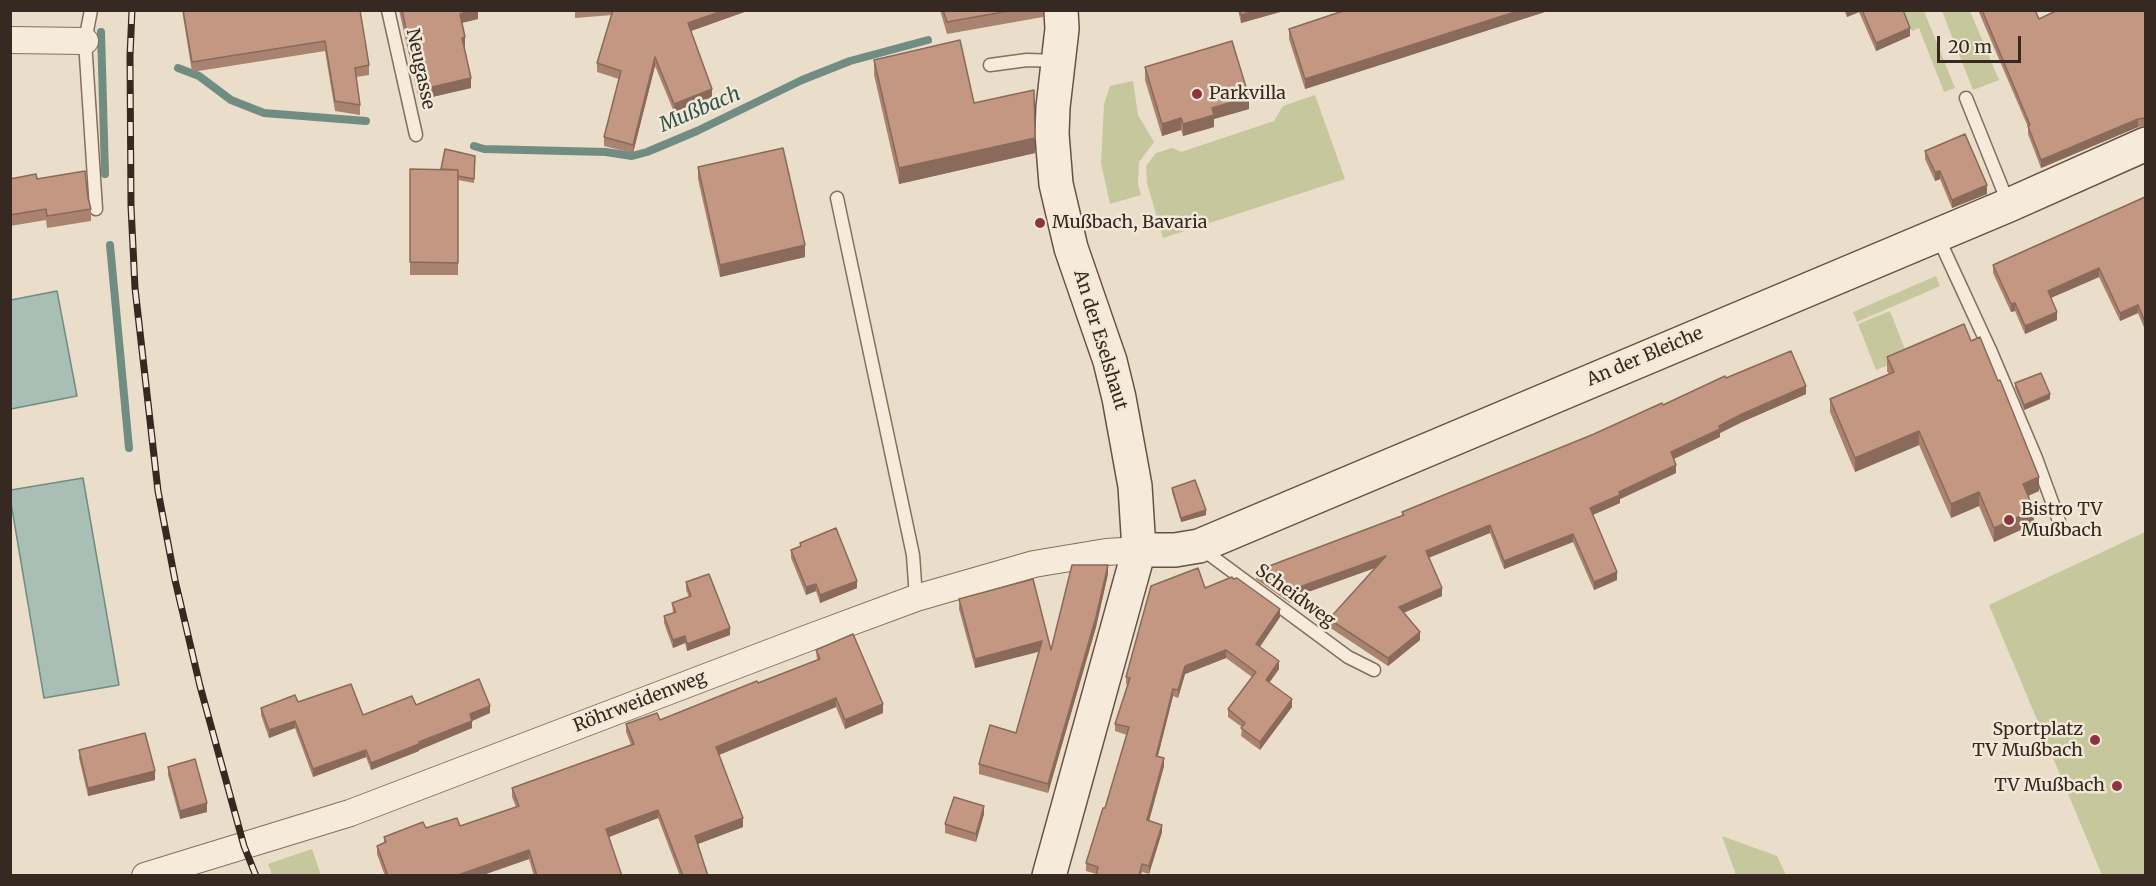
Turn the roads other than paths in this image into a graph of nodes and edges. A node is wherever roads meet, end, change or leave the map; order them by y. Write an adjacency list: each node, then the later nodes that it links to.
1 (91, 10): 5 (lane)
2 (388, 10): 9 (lane, Neugasse)
3 (1062, 10): 6 (main road, An der Eselshaut)
4 (10, 40): 5 (street)
5 (85, 41): 13 (lane)
6 (1059, 61): 7 (lane); 17 (main road, An der Eselshaut)
7 (990, 65)
8 (1965, 98): 12 (lane)
9 (416, 135)
10 (2145, 144): 12 (main road, An der Bleiche)
11 (837, 198): 18 (lane)
12 (2010, 205): 14 (main road, An der Bleiche)
13 (96, 209)
14 (1936, 234): 15 (lane); 16 (main road, An der Bleiche)
15 (2059, 521)
16 (1199, 546): 17 (main road, An der Bleiche); 19 (lane, Scheidweg)
17 (1139, 550): 18 (street, Röhrweidenweg); 21 (main road, An der Eselshaut)
18 (916, 598): 20 (street, Röhrweidenweg)
19 (1374, 670)
20 (145, 876)
21 (1048, 876)

